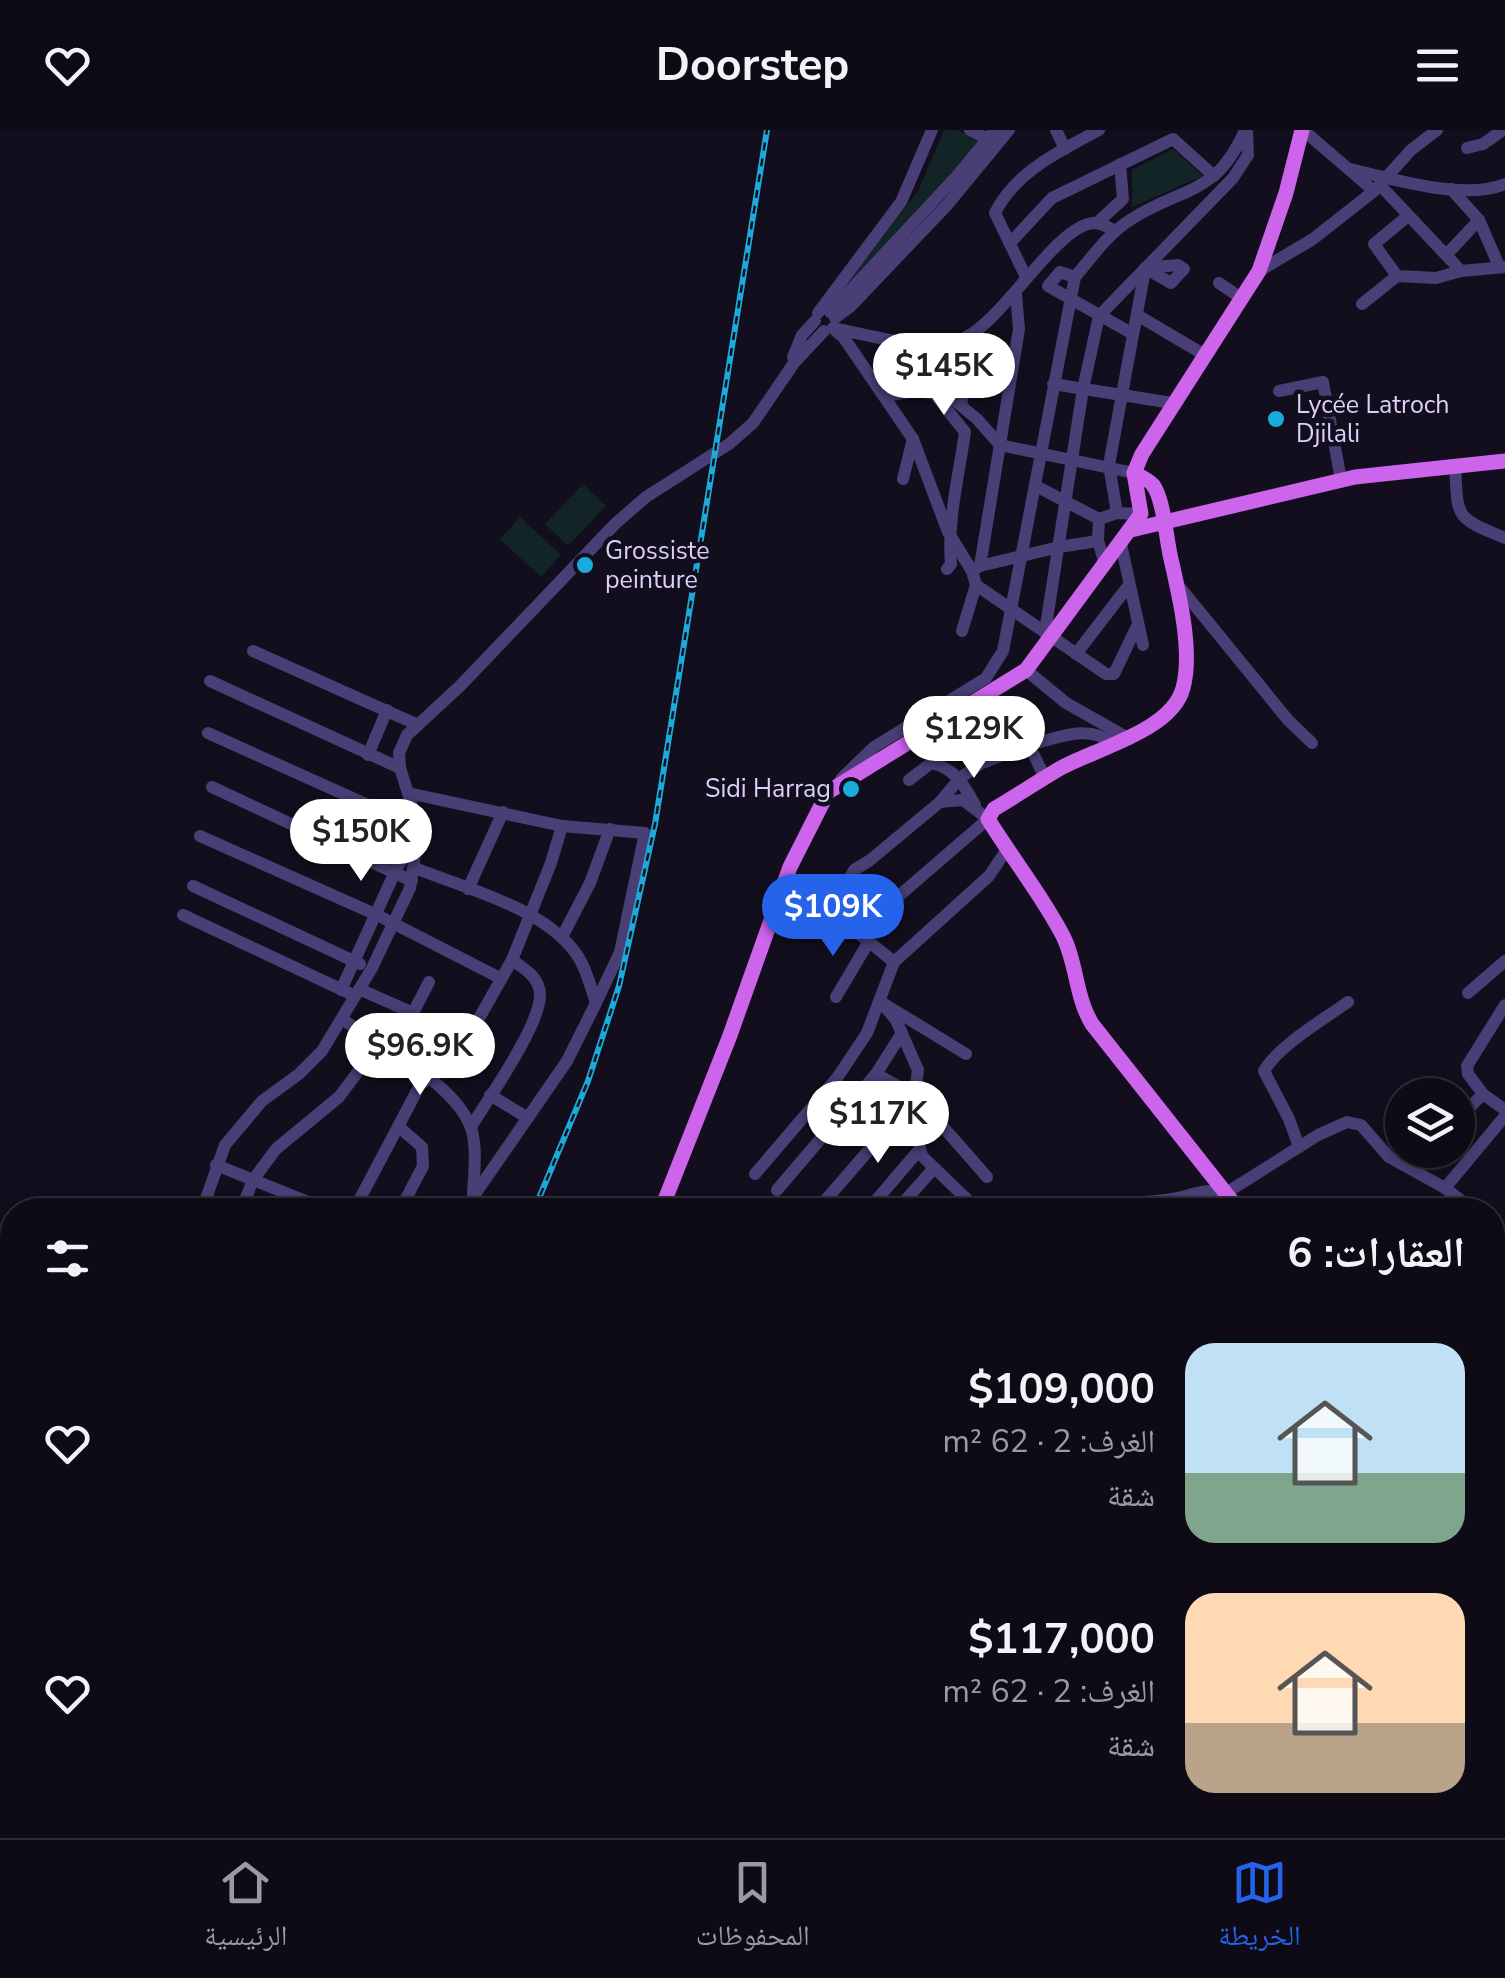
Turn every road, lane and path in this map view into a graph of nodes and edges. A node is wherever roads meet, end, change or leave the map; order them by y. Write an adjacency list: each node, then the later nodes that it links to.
1 (932, 130): 37 (street)
2 (1008, 130): 37 (street)
3 (1056, 130): 11 (street)
4 (1099, 130): 11 (street)
5 (1246, 130): 13 (street); 24 (street)
6 (1302, 130): 15 (street); 25 (main road)
7 (1437, 130): 15 (street)
8 (1503, 130): 10 (street)
9 (983, 133): 37 (street)
10 (1467, 148)
11 (1065, 149): 21 (street)
12 (1120, 164): 13 (street); 19 (street); 21 (street)
13 (1214, 176): 20 (street)
14 (1505, 184): 16 (street)
15 (1380, 185): 16 (street); 17 (street); 25 (street)
16 (1451, 189): 18 (street)
17 (1408, 216): 22 (street); 28 (street)
18 (1479, 220): 22 (street); 23 (street)
19 (1098, 222): 20 (street); 27 (street)
20 (1115, 231): 29 (street)
21 (1010, 243): 27 (street)
22 (1447, 254): 26 (street)
23 (1502, 267): 26 (street)
24 (1145, 268): 35 (street); 36 (street)
25 (1259, 271): 33 (main road)
26 (1461, 271): 28 (street)
27 (1026, 276): 31 (street)
28 (1397, 276): 34 (street)
29 (1075, 277): 32 (street); 32 (street)
30 (1219, 283): 33 (street)
31 (1016, 294): 37 (street); 51 (street)
32 (1069, 298): 36 (street); 42 (street)
33 (1241, 298): 41 (main road)
34 (1362, 304)
35 (1137, 315): 38 (street); 41 (street)
36 (1099, 316): 38 (street); 43 (street)
37 (826, 320): 46 (street); 87 (street)
38 (1132, 334): 47 (street)
39 (974, 347): 48 (street)
40 (932, 354): 44 (street)
41 (1203, 354): 49 (main road)
42 (1053, 384): 43 (street); 52 (street)
43 (1083, 390): 47 (street); 53 (street)
44 (928, 391): 46 (street); 48 (street); 66 (street)
45 (1279, 391): 59 (street)
46 (884, 396): 50 (street)
47 (1121, 398): 49 (street); 56 (street)
48 (961, 404): 51 (street)
49 (1172, 404): 57 (main road)
50 (913, 438): 58 (street); 66 (street)
51 (1000, 445): 52 (street); 74 (street)
52 (1042, 452): 53 (street); 60 (street)
53 (1073, 458): 56 (street); 61 (street)
54 (1505, 461): 55 (main road)
55 (1455, 464): 59 (main road); 68 (street)
56 (1110, 465): 57 (street); 62 (street)
57 (1134, 473): 63 (main road); 65 (main road)
58 (902, 480)
59 (1341, 480): 65 (main road)
60 (1036, 486): 61 (street); 71 (street)
61 (1066, 500): 64 (street); 70 (street)
62 (1117, 513): 63 (street); 64 (street)
63 (1141, 514): 67 (main road)
64 (1099, 518): 69 (street)
65 (1163, 525): 67 (main road); 75 (main road)
66 (948, 532): 73 (street); 74 (street)
67 (1126, 537): 72 (main road); 76 (street)
68 (1505, 538)
69 (1098, 541): 70 (street); 72 (street)
70 (1058, 547): 71 (street); 80 (street)
71 (1022, 556): 74 (street); 77 (street)
72 (1104, 562): 80 (main road)
73 (947, 568)
74 (976, 574): 77 (street); 79 (street)
75 (1177, 583): 89 (main road); 90 (street)
76 (1130, 585): 78 (street); 83 (street)
77 (1012, 611): 80 (street); 98 (street)
78 (1138, 624): 81 (street); 83 (street)
79 (962, 631)
80 (1048, 634): 83 (street); 84 (main road)
81 (1142, 645)
82 (253, 651): 86 (street)
83 (1076, 654)
84 (1026, 670): 89 (street); 98 (main road)
85 (210, 681): 92 (street)
86 (386, 710): 87 (street); 92 (street)
87 (418, 725): 93 (street)
88 (208, 733): 104 (street)
89 (1122, 742): 91 (street); 95 (main road)
90 (1312, 743)
91 (1030, 744): 94 (street); 95 (street)
92 (368, 755): 93 (street)
93 (400, 768): 99 (street)
94 (960, 778): 96 (street); 100 (street); 102 (street)
95 (1046, 778): 102 (main road)
96 (908, 780)
97 (212, 787): 108 (street)
98 (828, 792): 165 (main road)
99 (408, 793): 101 (street); 104 (street)
100 (940, 802): 102 (street); 116 (street)
101 (503, 812): 103 (street); 111 (street)
102 (983, 816): 107 (main road); 116 (street)
103 (562, 826): 105 (street); 114 (street)
104 (419, 828): 108 (street); 109 (street)
105 (610, 829): 117 (street); 132 (street)
106 (200, 836): 112 (street)
107 (1007, 850): 122 (street); 158 (main road)
108 (394, 872): 109 (street); 112 (street)
109 (413, 874): 111 (street); 115 (street)
110 (193, 886): 121 (street)
111 (468, 890): 114 (street)
112 (377, 914): 115 (street); 121 (street)
113 (183, 915): 126 (street)
114 (532, 915): 117 (street); 119 (street)
115 (394, 924): 123 (street); 124 (street)
116 (857, 932): 118 (street)
117 (562, 936): 132 (street)
118 (868, 943): 122 (street); 129 (street)
119 (512, 960): 124 (street); 141 (street)
120 (1505, 961): 128 (street)
121 (356, 962): 123 (street); 126 (street)
122 (894, 962): 130 (street)
123 (372, 968): 127 (street)
124 (500, 978): 139 (street)
125 (430, 982): 127 (street)
126 (341, 990): 127 (street)
127 (357, 993): 134 (street)
128 (1468, 993)
129 (836, 997)
130 (881, 1002): 135 (street); 137 (street); 153 (street)
131 (1348, 1002): 150 (street)
132 (596, 1003): 145 (street)
133 (1505, 1005): 140 (street)
134 (342, 1019): 136 (street); 151 (street)
135 (902, 1032): 138 (street); 142 (street)
136 (378, 1045): 139 (street); 155 (street)
137 (966, 1054)
138 (876, 1074): 142 (street); 157 (street)
139 (427, 1077): 147 (street); 148 (street)
140 (1483, 1094): 143 (street); 144 (street)
141 (490, 1095): 145 (street); 148 (street)
142 (916, 1096): 146 (street); 149 (street); 166 (street)
143 (1475, 1102)
144 (1505, 1113): 156 (street)
145 (528, 1118): 159 (street)
146 (939, 1126): 149 (street); 154 (street)
147 (398, 1127): 163 (street); 164 (street)
148 (471, 1127): 159 (street)
149 (918, 1144): 152 (street); 167 (street)
150 (1299, 1148): 156 (street); 158 (street)
151 (216, 1165): 155 (street); 160 (street)
152 (934, 1168): 168 (street); 169 (street)
153 (754, 1174)
154 (987, 1177)
155 (253, 1180): 161 (street); 162 (street)
156 (1446, 1188): 172 (street)
157 (777, 1190)
158 (1226, 1193): 170 (street); 171 (main road)
159 (473, 1196)
160 (206, 1198)
161 (246, 1198)
162 (298, 1198)
163 (360, 1198)
164 (406, 1198)
165 (666, 1198)
166 (828, 1198)
167 (877, 1198)
168 (908, 1198)
169 (965, 1198)
170 (1175, 1198)
171 (1230, 1198)
172 (1458, 1198)

